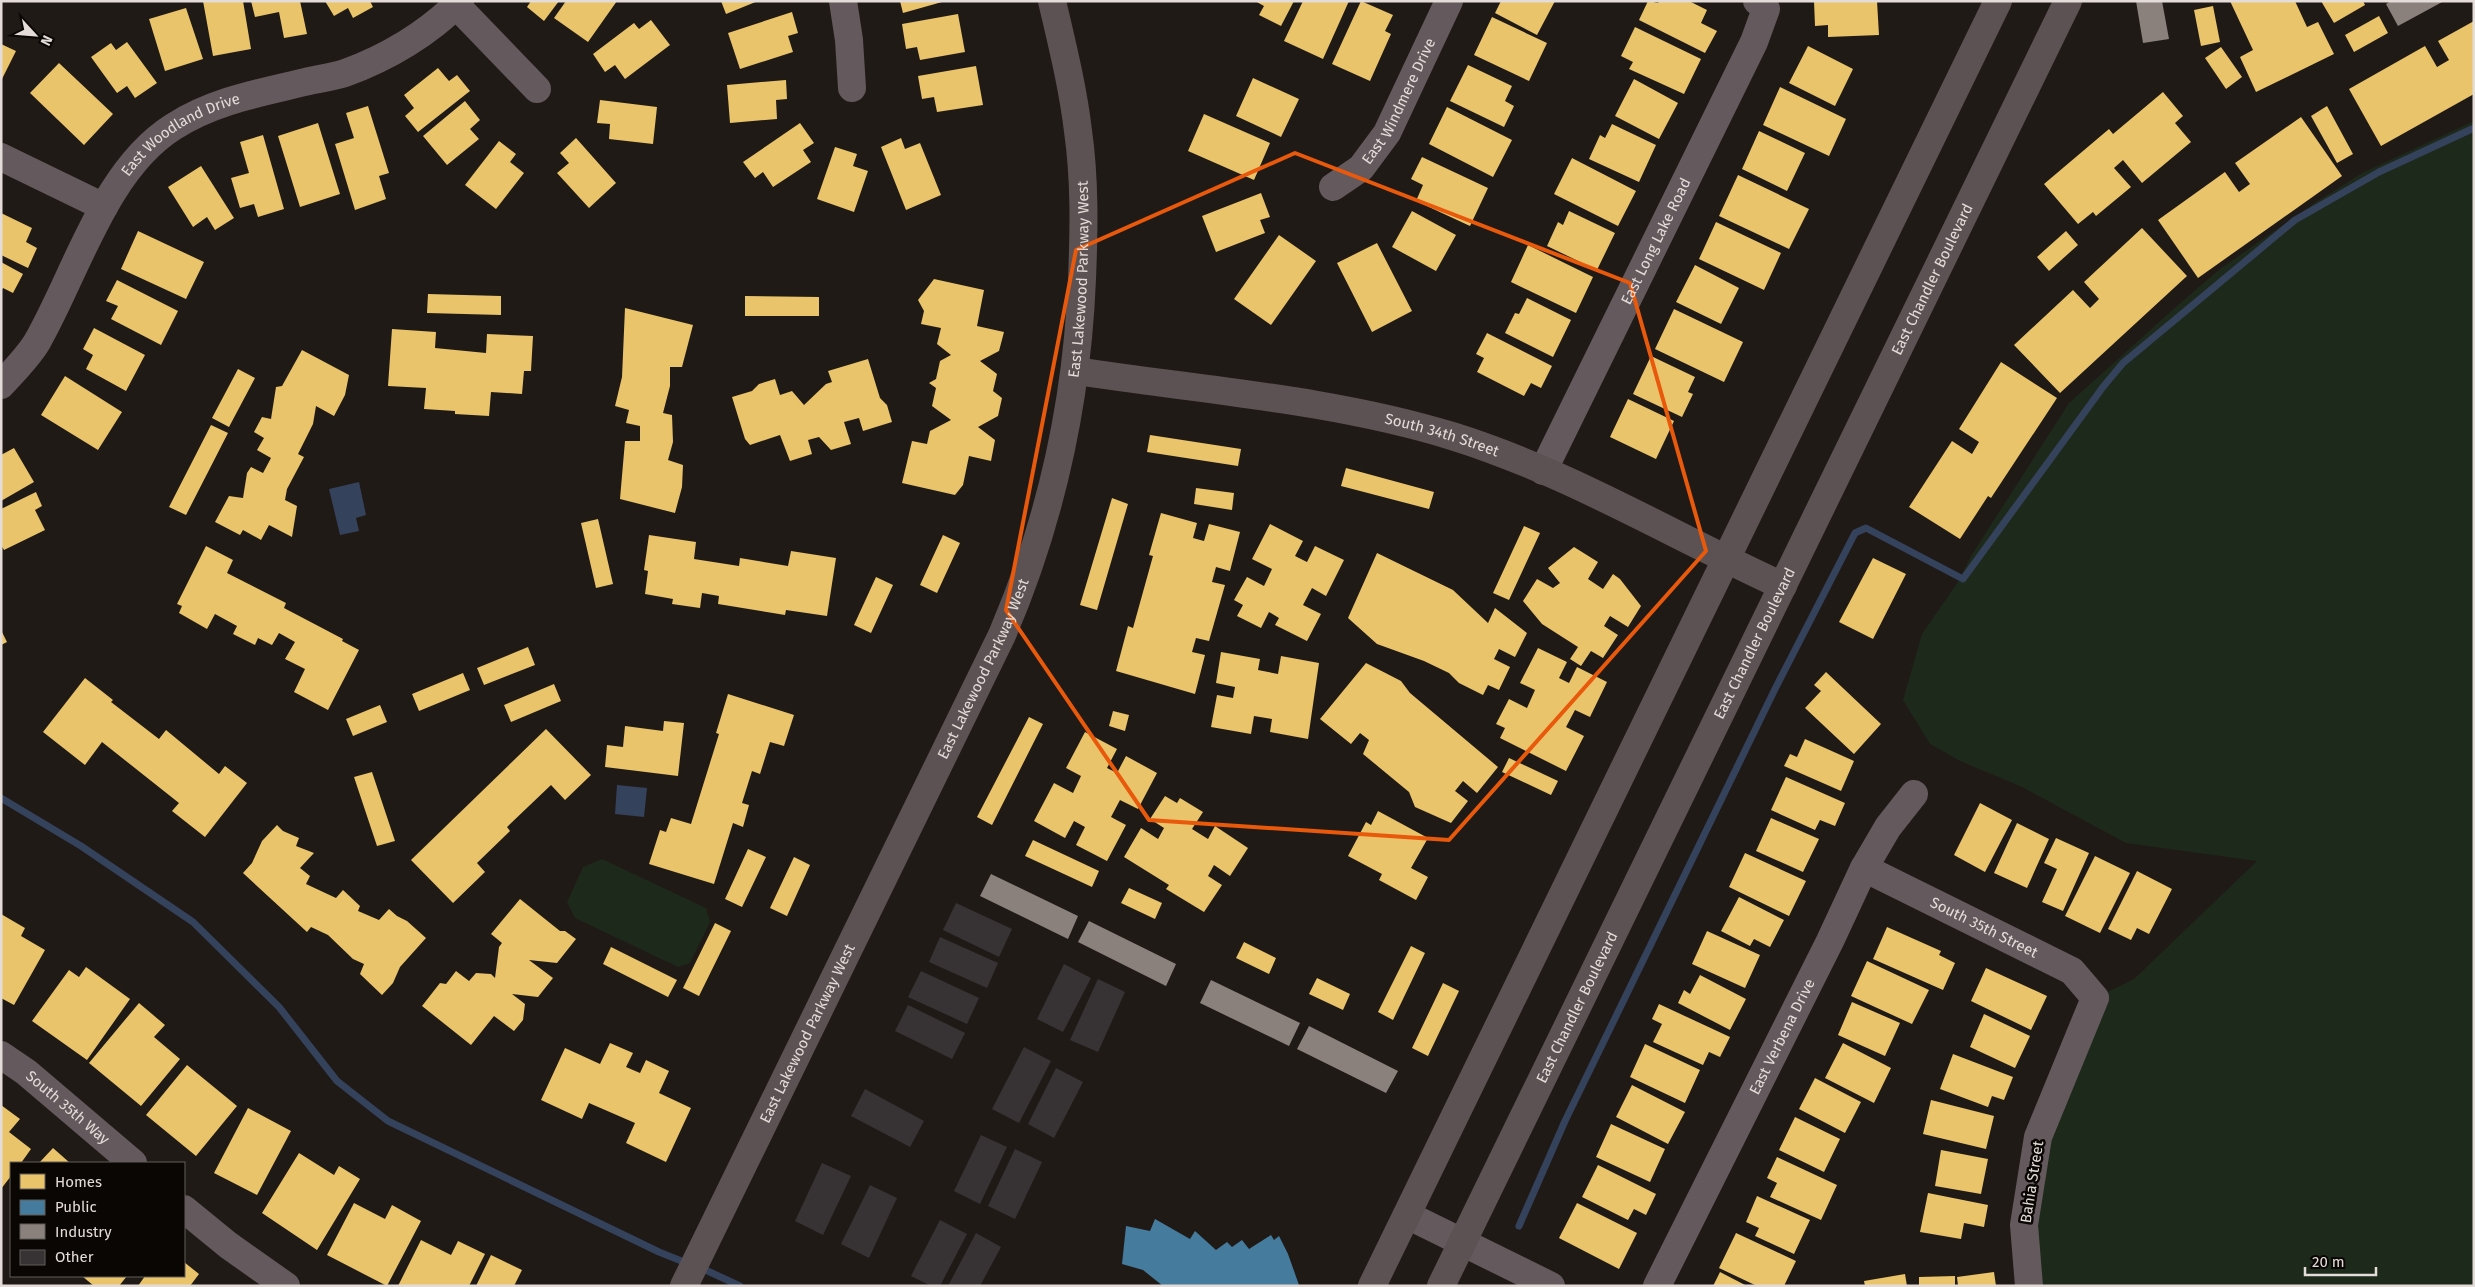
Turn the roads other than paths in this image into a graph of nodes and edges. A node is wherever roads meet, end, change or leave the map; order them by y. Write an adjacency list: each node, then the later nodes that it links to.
1 (843, 1): 8 (street)
2 (1052, 1): 13 (main road, East Lakewood Parkway West)
3 (1450, 1): 11 (street, East Windmere Drive)
4 (1998, 1): 16 (main road)
5 (2068, 1): 17 (main road, East Chandler Boulevard)
6 (458, 3): 9 (street); 12 (street, East Woodland Drive)
7 (1762, 5): 15 (street, East Long Lake Road)
8 (852, 88)
9 (538, 89)
10 (1, 157): 12 (street)
11 (1333, 187)
12 (104, 207): 14 (street, East Woodland Drive)
13 (1076, 371): 15 (main road, South 34th Street); 26 (main road, East Lakewood Parkway West)
14 (1, 386)
15 (1543, 471): 16 (main road, South 34th Street)
16 (1726, 560): 17 (main road, South 34th Street); 24 (main road)
17 (1783, 586): 25 (main road, East Chandler Boulevard)
18 (1914, 794): 19 (street, East Verbena Drive)
19 (1864, 868): 20 (street, South 35th Street); 31 (street, East Verbena Drive)
20 (2095, 998): 32 (street, Bahia Street)
21 (1, 1055): 22 (street, South 35th Way)
22 (132, 1162)
23 (185, 1210): 27 (street)
24 (1407, 1215): 25 (street); 28 (main road)
25 (1462, 1242): 29 (main road, East Chandler Boulevard); 30 (street)
26 (687, 1280)
27 (286, 1286)
28 (1372, 1286)
29 (1441, 1286)
30 (1551, 1286)
31 (1657, 1286)
32 (2029, 1286)

